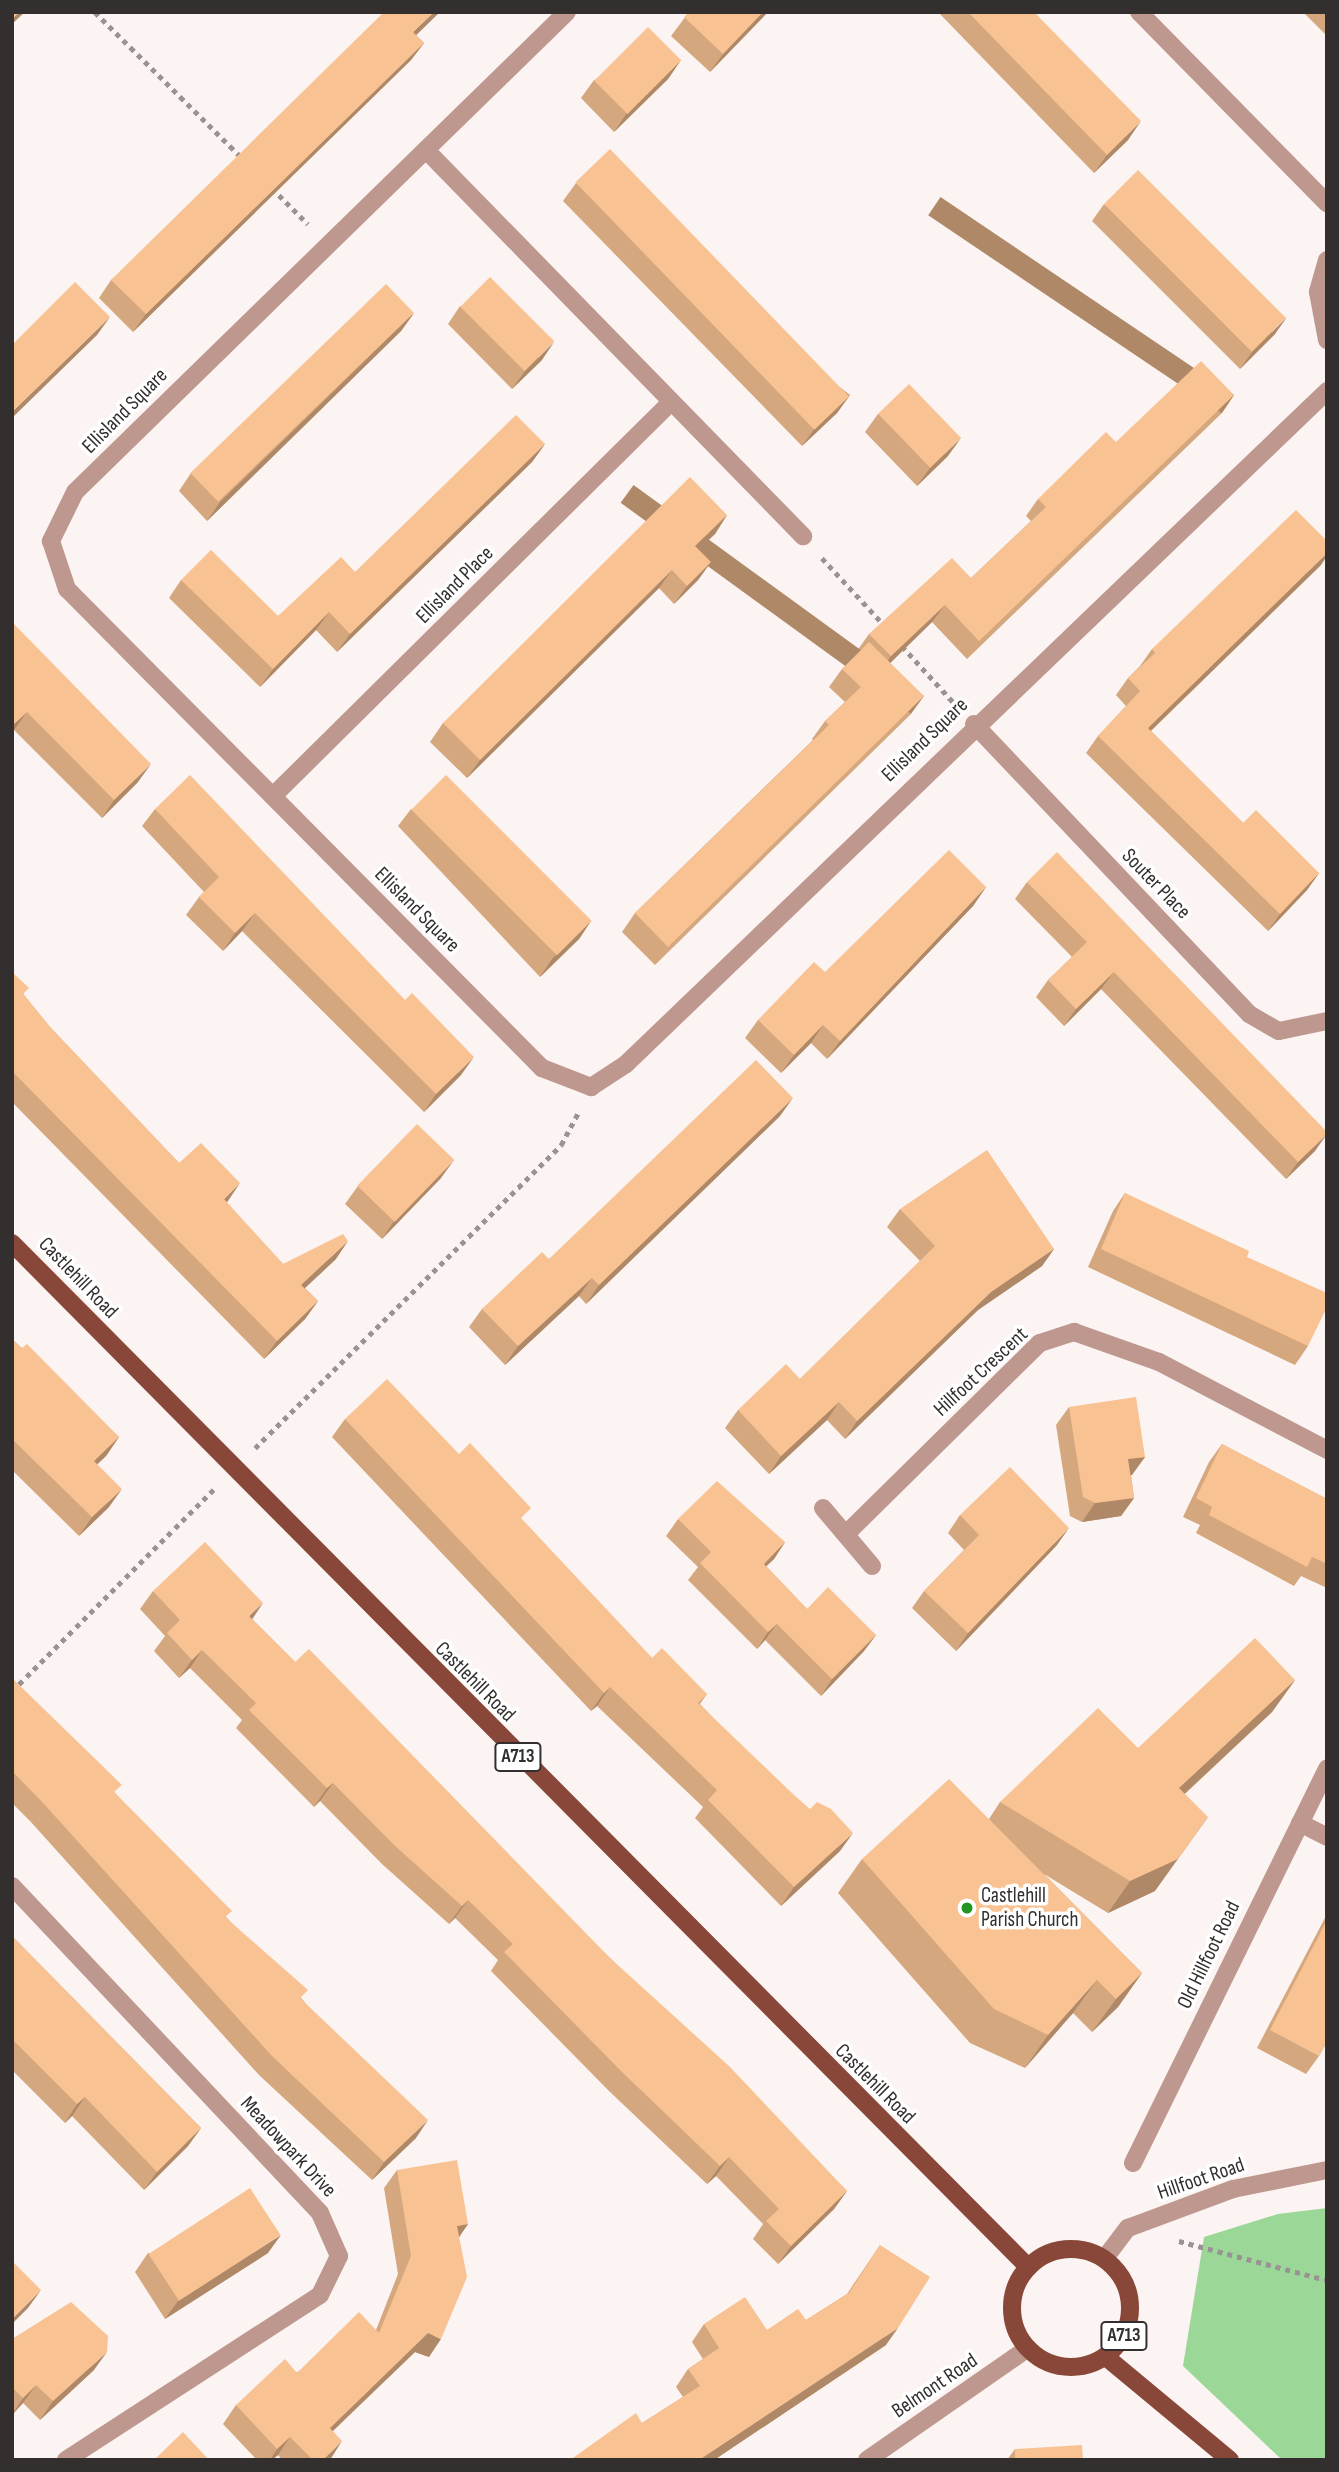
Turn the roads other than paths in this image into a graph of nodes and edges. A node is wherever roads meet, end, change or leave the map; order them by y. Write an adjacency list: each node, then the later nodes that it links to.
1 (567, 12): 3 (street, Ellisland Square)
2 (1139, 12): 4 (street)
3 (426, 150): 8 (street); 11 (street, Ellisland Square)
4 (1327, 203)
5 (1327, 260): 6 (street)
6 (1327, 340)
7 (1327, 391): 10 (street, Ellisland Square)
8 (668, 405): 9 (street); 11 (street, Ellisland Place)
9 (803, 536)
10 (974, 724): 11 (street, Ellisland Square); 12 (street, Souter Place)
11 (273, 796)
12 (1327, 1021)
13 (12, 1243): 25 (main road, Castlehill Road / A713)
14 (1327, 1450): 16 (street, Hillfoot Crescent)
15 (823, 1508): 16 (street)
16 (846, 1534): 17 (street)
17 (872, 1566)
18 (1327, 1768): 19 (street, Old Hillfoot Road)
19 (1300, 1823): 20 (street); 22 (street, Old Hillfoot Road)
20 (1327, 1837)
21 (12, 1886): 28 (street, Meadowpark Drive)
22 (1133, 2163)
23 (1327, 2170): 24 (street, Hillfoot Road)
24 (1104, 2258): 25 (main road); 27 (main road, A713)
25 (1028, 2267): 26 (main road)
26 (1028, 2348): 27 (main road, A713); 29 (street, Belmont Road)
27 (1106, 2357): 30 (main road, A713)
28 (66, 2460)
29 (867, 2460)
30 (1230, 2460)

